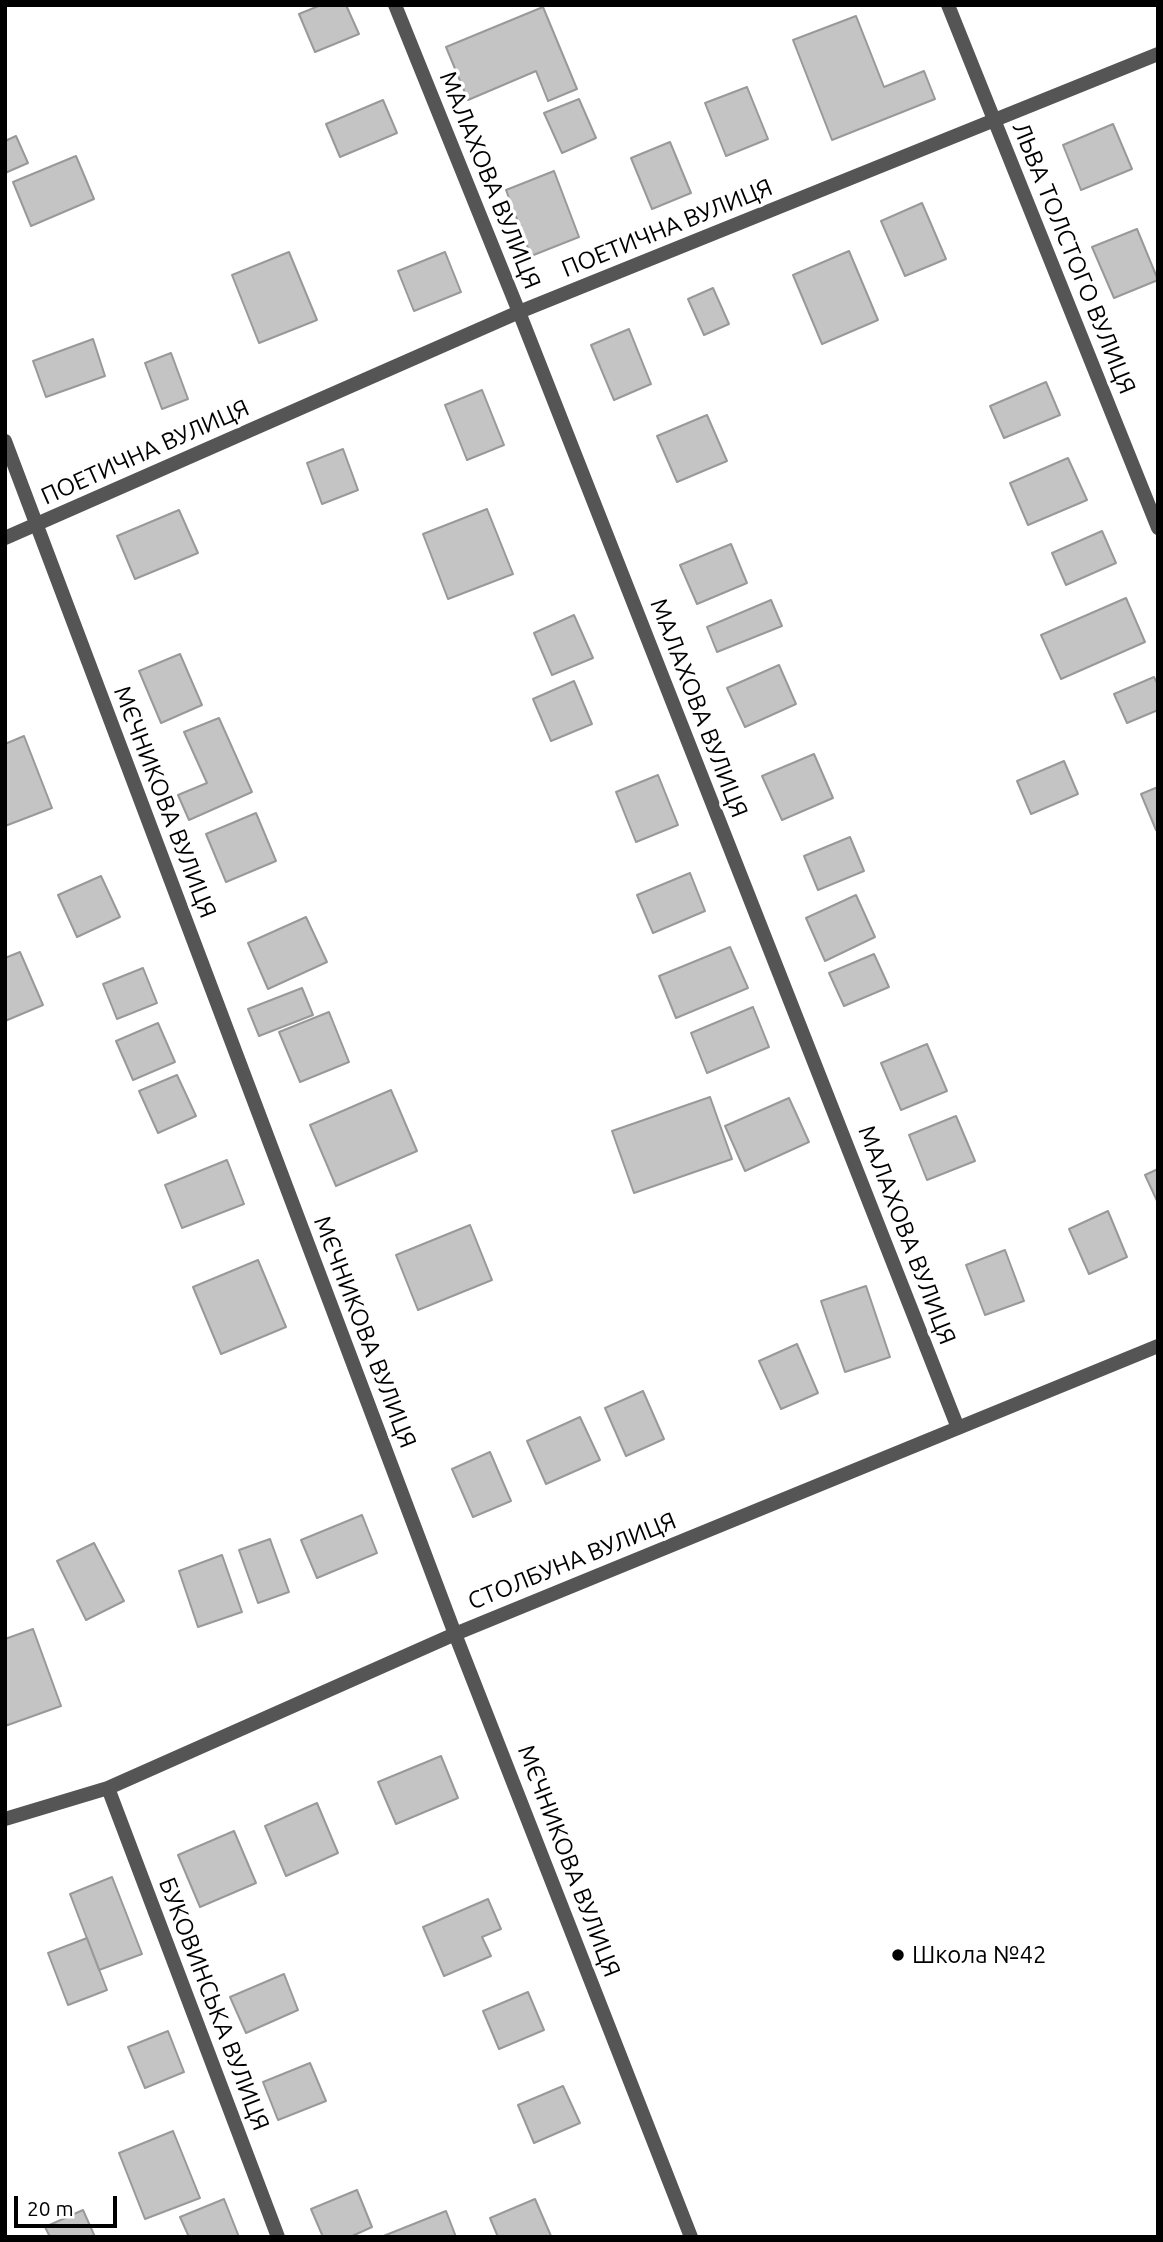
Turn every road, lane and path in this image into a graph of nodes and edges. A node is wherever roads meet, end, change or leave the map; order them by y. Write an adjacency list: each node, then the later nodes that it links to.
1 (395, 5): 5 (street, МАЛАХОВА ВУЛИЦЯ)
2 (948, 5): 4 (street, ЛЬВА ТОЛСТОГО ВУЛИЦЯ)
3 (1158, 54): 4 (street, ПОЕТИЧНА ВУЛИЦЯ)
4 (995, 120): 5 (street, ПОЕТИЧНА ВУЛИЦЯ); 8 (street, ЛЬВА ТОЛСТОГО ВУЛИЦЯ)
5 (519, 312): 7 (street, ПОЕТИЧНА ВУЛИЦЯ); 11 (street, МАЛАХОВА ВУЛИЦЯ)
6 (5, 441): 7 (street, МЄЧНИКОВА ВУЛИЦЯ)
7 (35, 525): 9 (street, ПОЕТИЧНА ВУЛИЦЯ); 12 (street, МЄЧНИКОВА ВУЛИЦЯ)
8 (1158, 528)
9 (5, 538)
10 (1158, 1346): 11 (street, СТОЛБУНА ВУЛИЦЯ)
11 (958, 1428): 12 (street, СТОЛБУНА ВУЛИЦЯ)
12 (455, 1634): 13 (street, СТОЛБУНА ВУЛИЦЯ); 16 (street, МЄЧНИКОВА ВУЛИЦЯ)
13 (108, 1788): 14 (street, СТОЛБУНА ВУЛИЦЯ); 15 (street, БУКОВИНСЬКА ВУЛИЦЯ)
14 (5, 1819)
15 (278, 2237)
16 (691, 2237)

